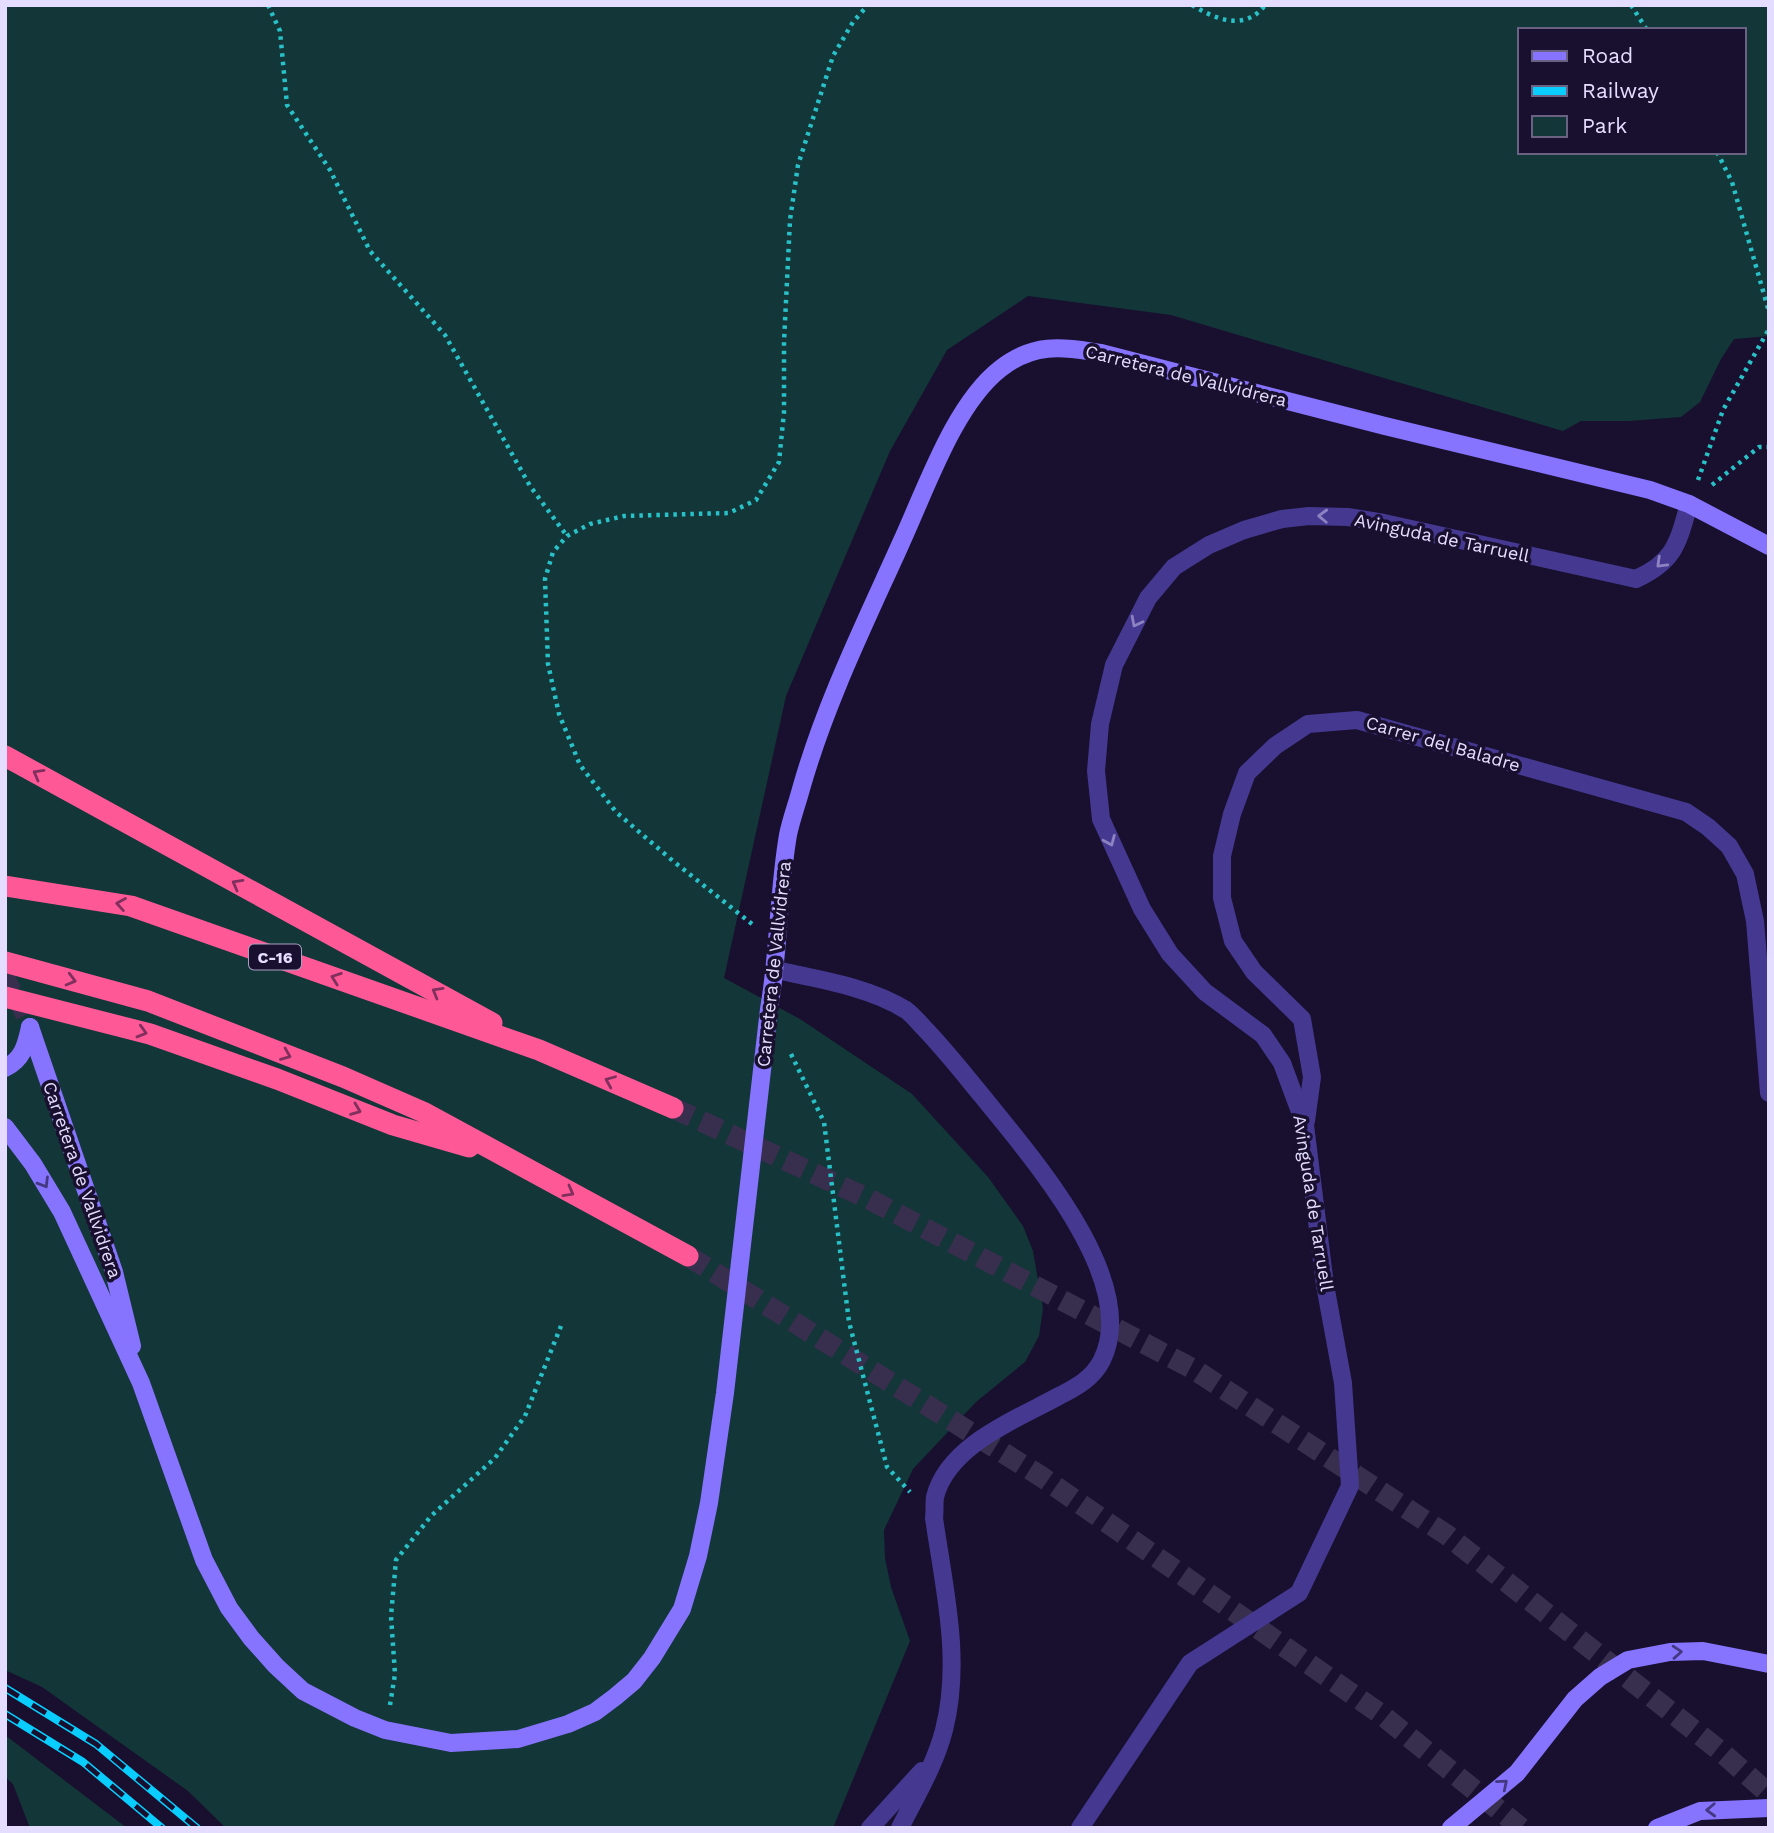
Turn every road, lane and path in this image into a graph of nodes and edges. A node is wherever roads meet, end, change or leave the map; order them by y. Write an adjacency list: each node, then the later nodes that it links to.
1 (268, 5): 12 (path)
2 (868, 5): 12 (path)
3 (1192, 5): 4 (path)
4 (1265, 5)
5 (1631, 5): 6 (path)
6 (1646, 28)
7 (1718, 154): 8 (path)
8 (1769, 312)
9 (1769, 329): 11 (path)
10 (1769, 447): 11 (path)
11 (1689, 504): 13 (main road, Carretera de Vallvidrera); 16 (main road, Carretera de Vallvidrera); 25 (street, Avinguda de Tarruell, one-way to 25)
12 (567, 536): 16 (path)
13 (1769, 546)
14 (5, 756): 21 (highway, one-way to 14)
15 (5, 886): 21 (highway, C-16, one-way to 15)
16 (777, 944): 18 (main road, Carretera de Vallvidrera)
17 (5, 962): 27 (highway, one-way to 27)
18 (776, 970): 20 (main road, Carretera de Vallvidrera); 31 (street)
19 (5, 996): 27 (highway, one-way to 27)
20 (769, 1009): 31 (path); 33 (main road, Carretera de Vallvidrera)
21 (539, 1050): 24 (highway, C-16, one-way to 21)
22 (5, 1068): 30 (main road, Carretera de Vallvidrera)
23 (1769, 1093): 25 (street, Carrer del Baladre)
24 (673, 1108)
25 (1305, 1125): 38 (street, Avinguda de Tarruell)
26 (5, 1127): 30 (main road, Carretera de Vallvidrera, one-way to 30)
27 (509, 1159): 28 (highway, one-way to 28)
28 (688, 1256)
29 (561, 1326): 33 (path)
30 (141, 1383): 33 (main road, Carretera de Vallvidrera)
31 (934, 1518): 34 (street)
32 (1769, 1664): 39 (main road, one-way to 32)
33 (385, 1730)
34 (936, 1755): 36 (street); 37 (street)
35 (1769, 1808): 40 (main road, one-way to 40)
36 (870, 1828)
37 (900, 1828)
38 (1080, 1828)
39 (1451, 1828)
40 (1657, 1828)

